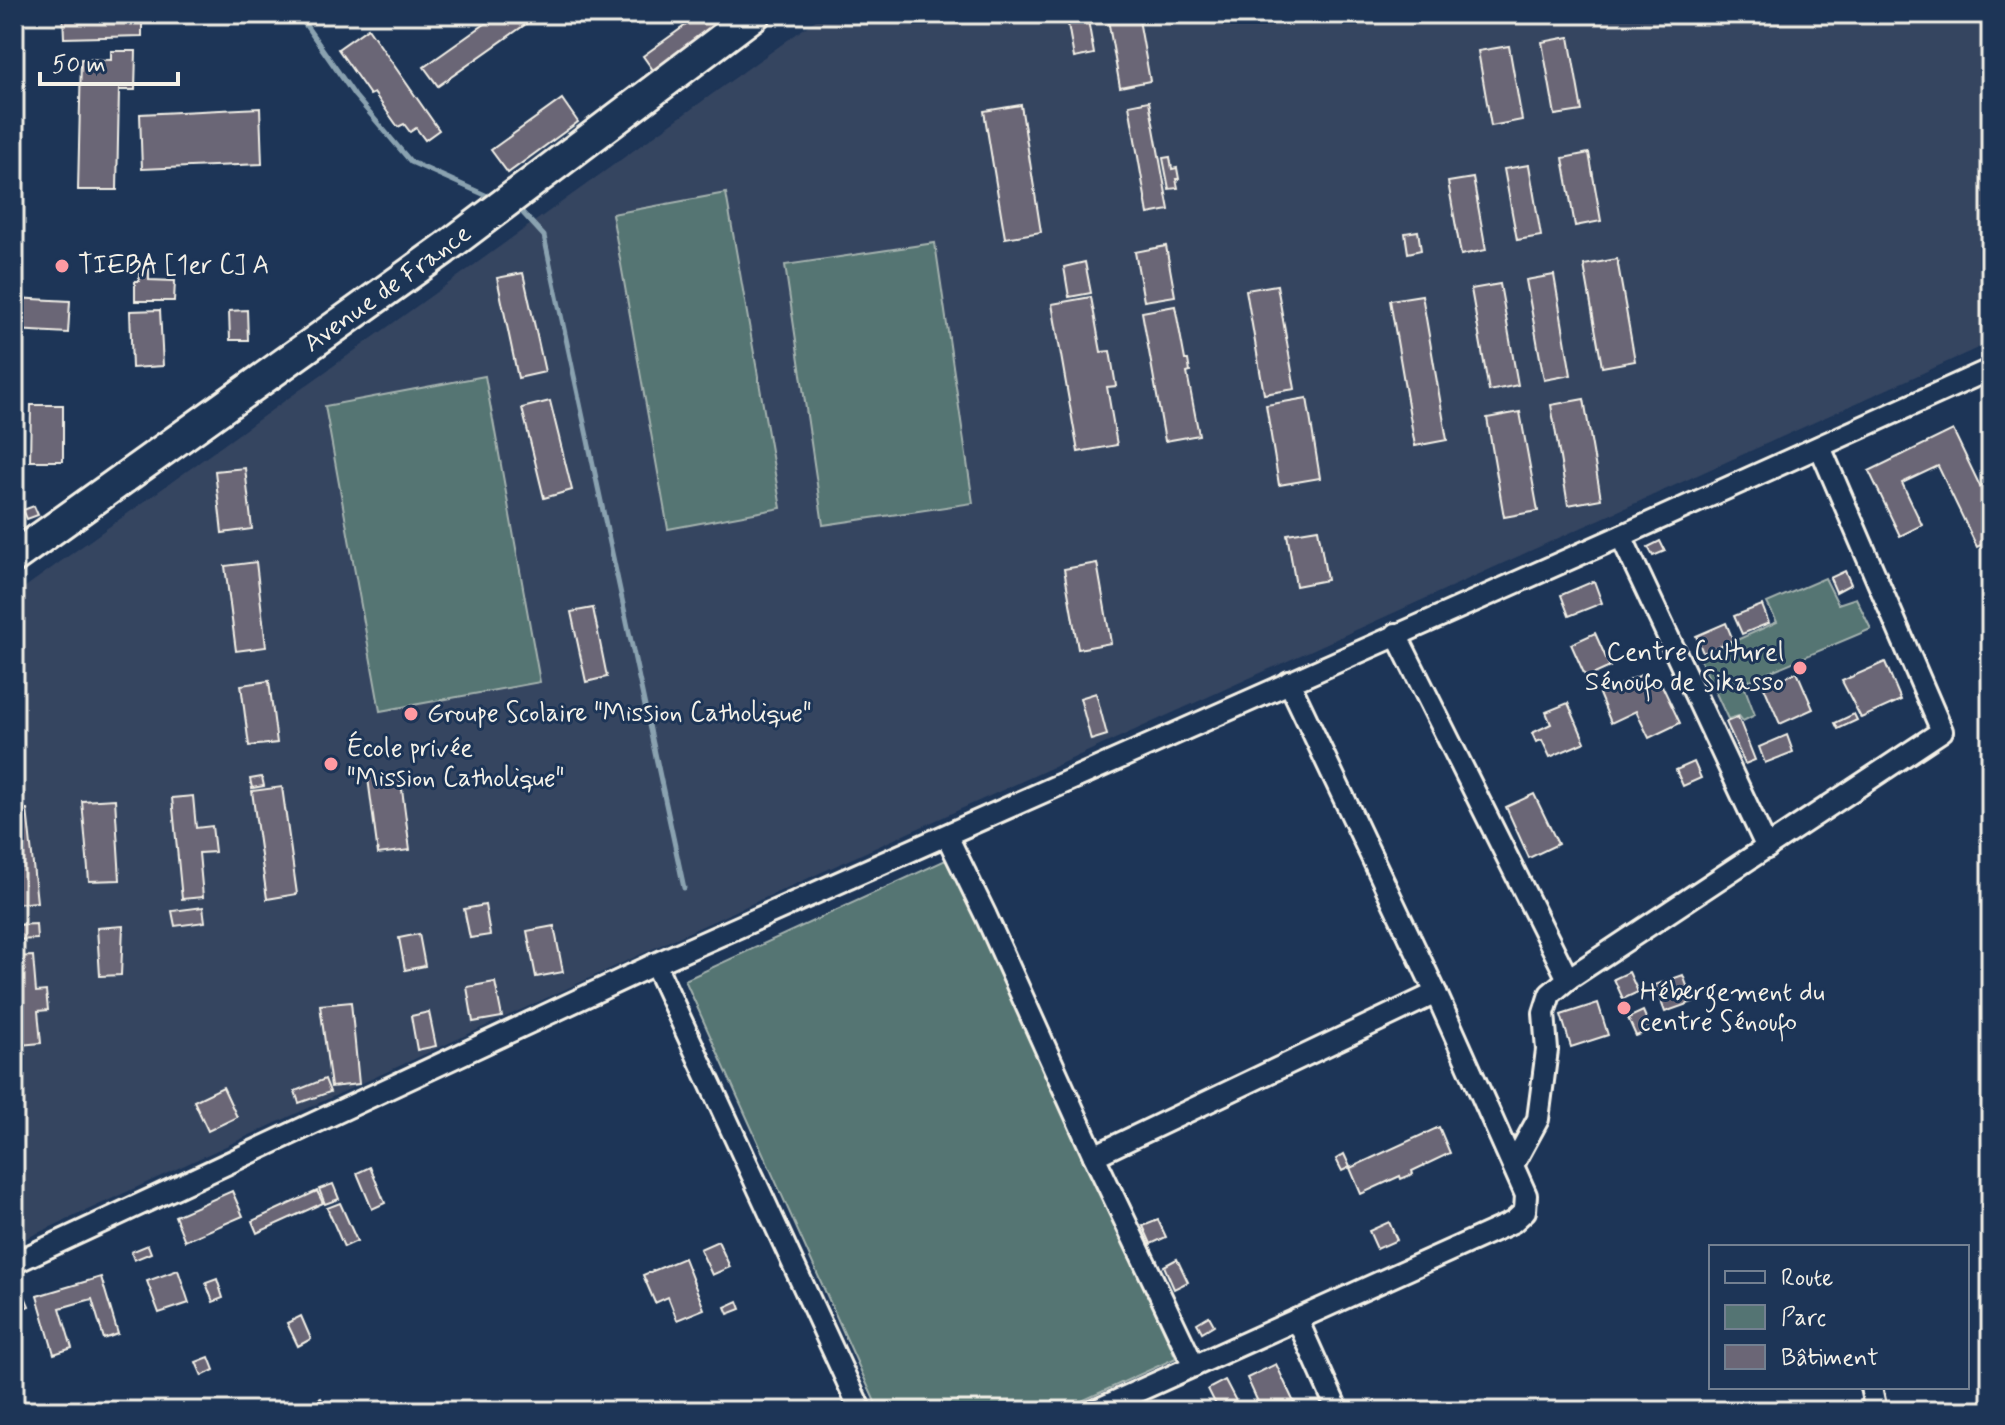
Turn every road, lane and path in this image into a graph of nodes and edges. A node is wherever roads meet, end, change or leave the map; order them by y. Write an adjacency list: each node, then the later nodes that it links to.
1 (749, 16): 5 (main road, Avenue de France)
2 (1991, 369): 3 (street)
3 (1820, 447): 4 (street); 9 (street)
4 (1621, 536): 6 (street); 9 (street)
5 (14, 557)
6 (1396, 634): 7 (street); 11 (street)
7 (1289, 682): 8 (street); 12 (street)
8 (947, 836): 10 (street); 13 (street)
9 (1767, 848): 11 (street)
10 (655, 964): 15 (street); 19 (street)
11 (1568, 979): 14 (street)
12 (1436, 993): 13 (street); 14 (street)
13 (1094, 1156): 17 (street)
14 (1513, 1165): 16 (street)
15 (14, 1263)
16 (1297, 1319): 17 (street); 21 (street)
17 (1194, 1366): 20 (street)
18 (1871, 1389): 22 (street)
19 (861, 1411)
20 (1094, 1411)
21 (1338, 1411)
22 (1876, 1411)

